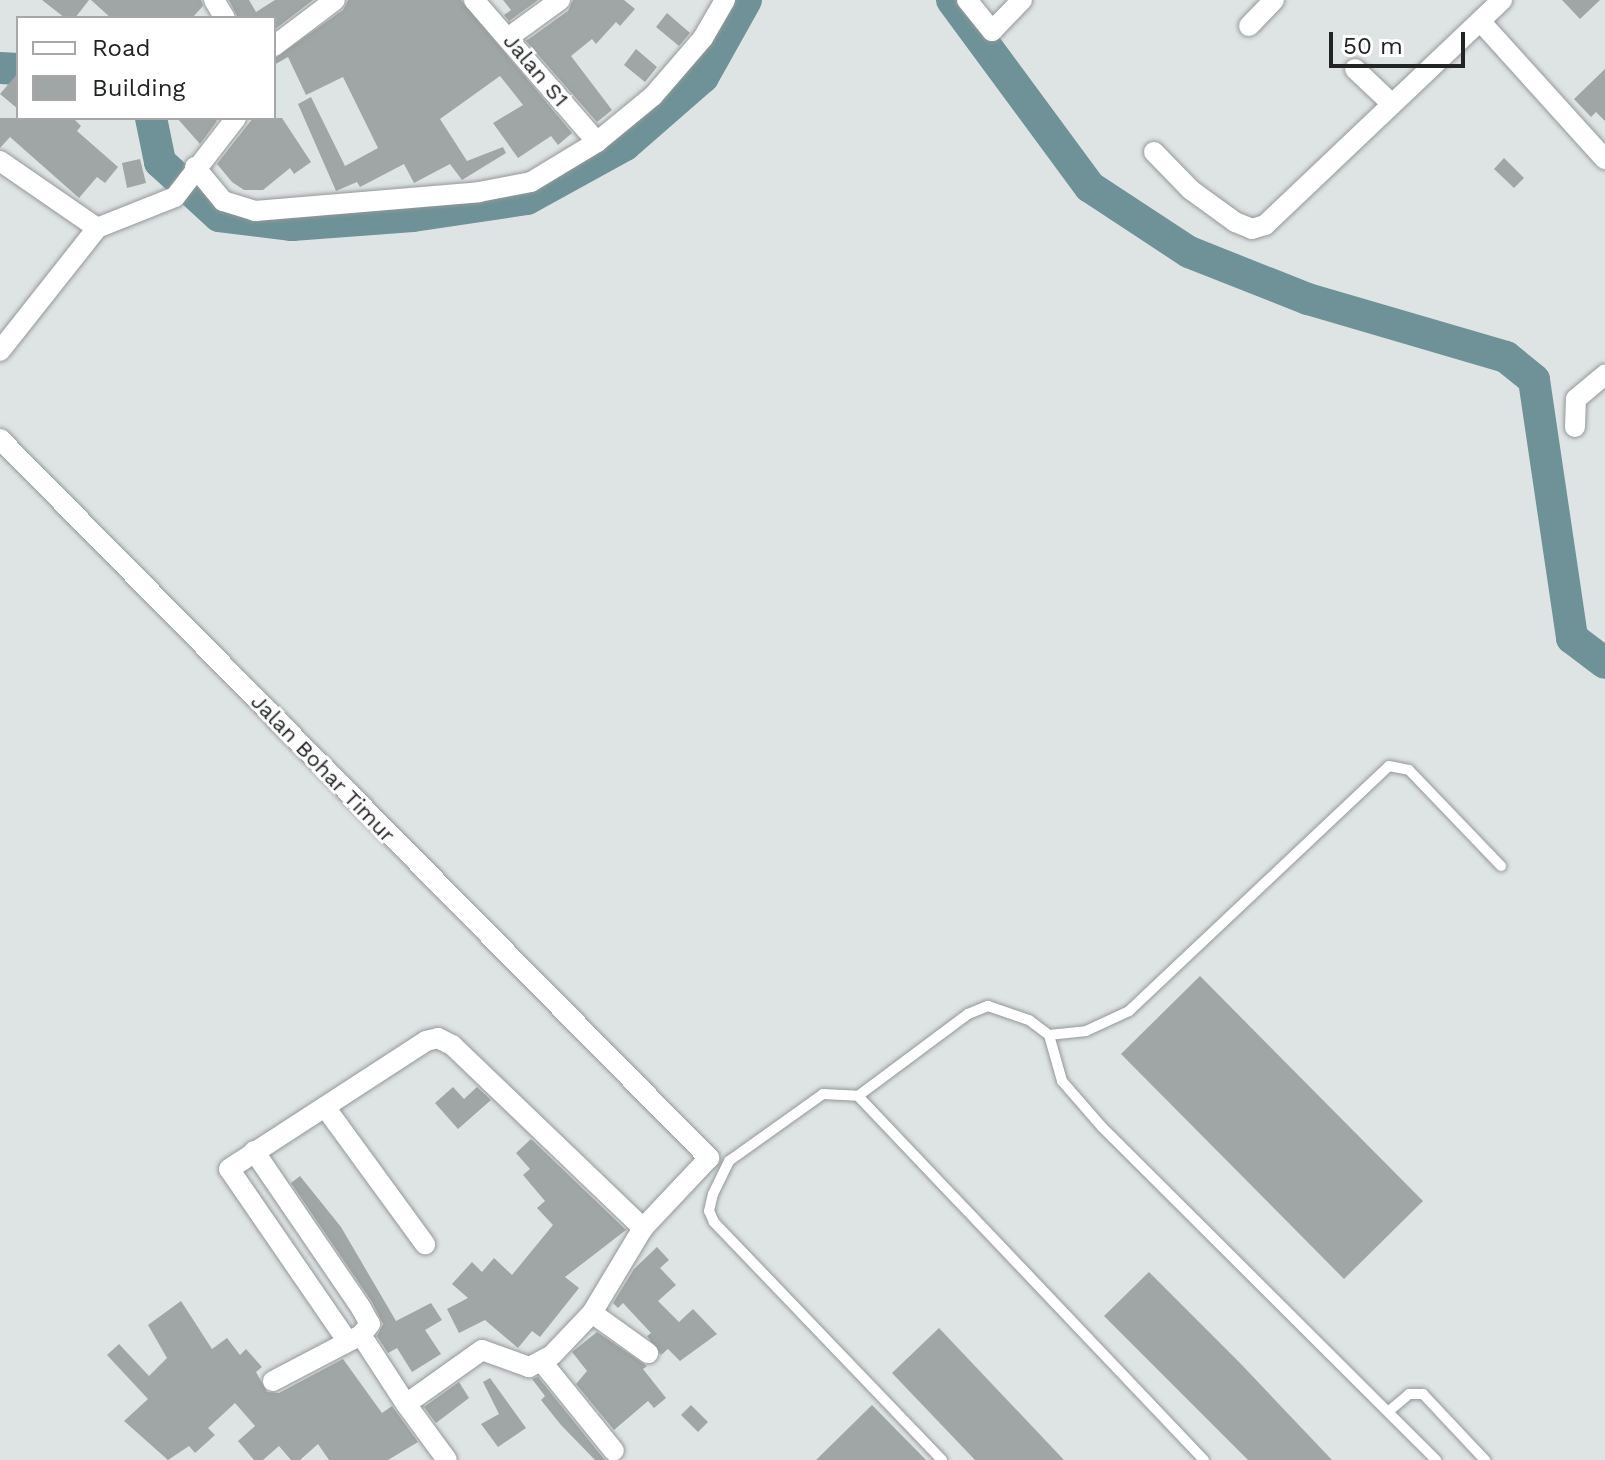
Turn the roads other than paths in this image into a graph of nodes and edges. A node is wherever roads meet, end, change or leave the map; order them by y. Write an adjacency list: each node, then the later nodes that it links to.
1 (335, 0): 12 (street)
2 (474, 0): 11 (street, Jalan S1)
3 (560, 0): 11 (street)
4 (725, 0): 16 (street)
5 (967, 0): 6 (street)
6 (1022, 0)
7 (1274, 0): 10 (street)
8 (1502, 0): 9 (street)
9 (1481, 22): 14 (street); 18 (street)
10 (1249, 26)
11 (509, 37): 16 (street, Jalan S1)
12 (276, 44)
13 (1355, 69): 14 (street)
14 (1391, 103): 17 (street)
15 (234, 120): 20 (street)
16 (597, 142): 20 (street)
17 (1154, 152)
18 (1605, 159)
19 (0, 161): 21 (street)
20 (192, 170): 21 (street)
21 (97, 228): 22 (street)
22 (0, 351)
23 (1605, 375): 24 (street)
24 (1575, 427)
25 (0, 439): 31 (street, Jalan Bohar Timur)
26 (1501, 866): 27 (lane)
27 (1049, 1035): 28 (lane); 39 (lane)
28 (858, 1096): 42 (lane); 43 (lane)
29 (325, 1107): 30 (street); 31 (street); 32 (street)
30 (254, 1151): 34 (street); 34 (street)
31 (643, 1228): 33 (street)
32 (425, 1244)
33 (592, 1313): 35 (street); 36 (street)
34 (354, 1337): 37 (street); 38 (street)
35 (648, 1353)
36 (542, 1362): 38 (street); 40 (street)
37 (273, 1381)
38 (406, 1404): 41 (street)
39 (1389, 1411): 44 (lane); 45 (lane)
40 (614, 1451)
41 (447, 1460)
42 (942, 1460)
43 (1204, 1460)
44 (1436, 1460)
45 (1485, 1460)

